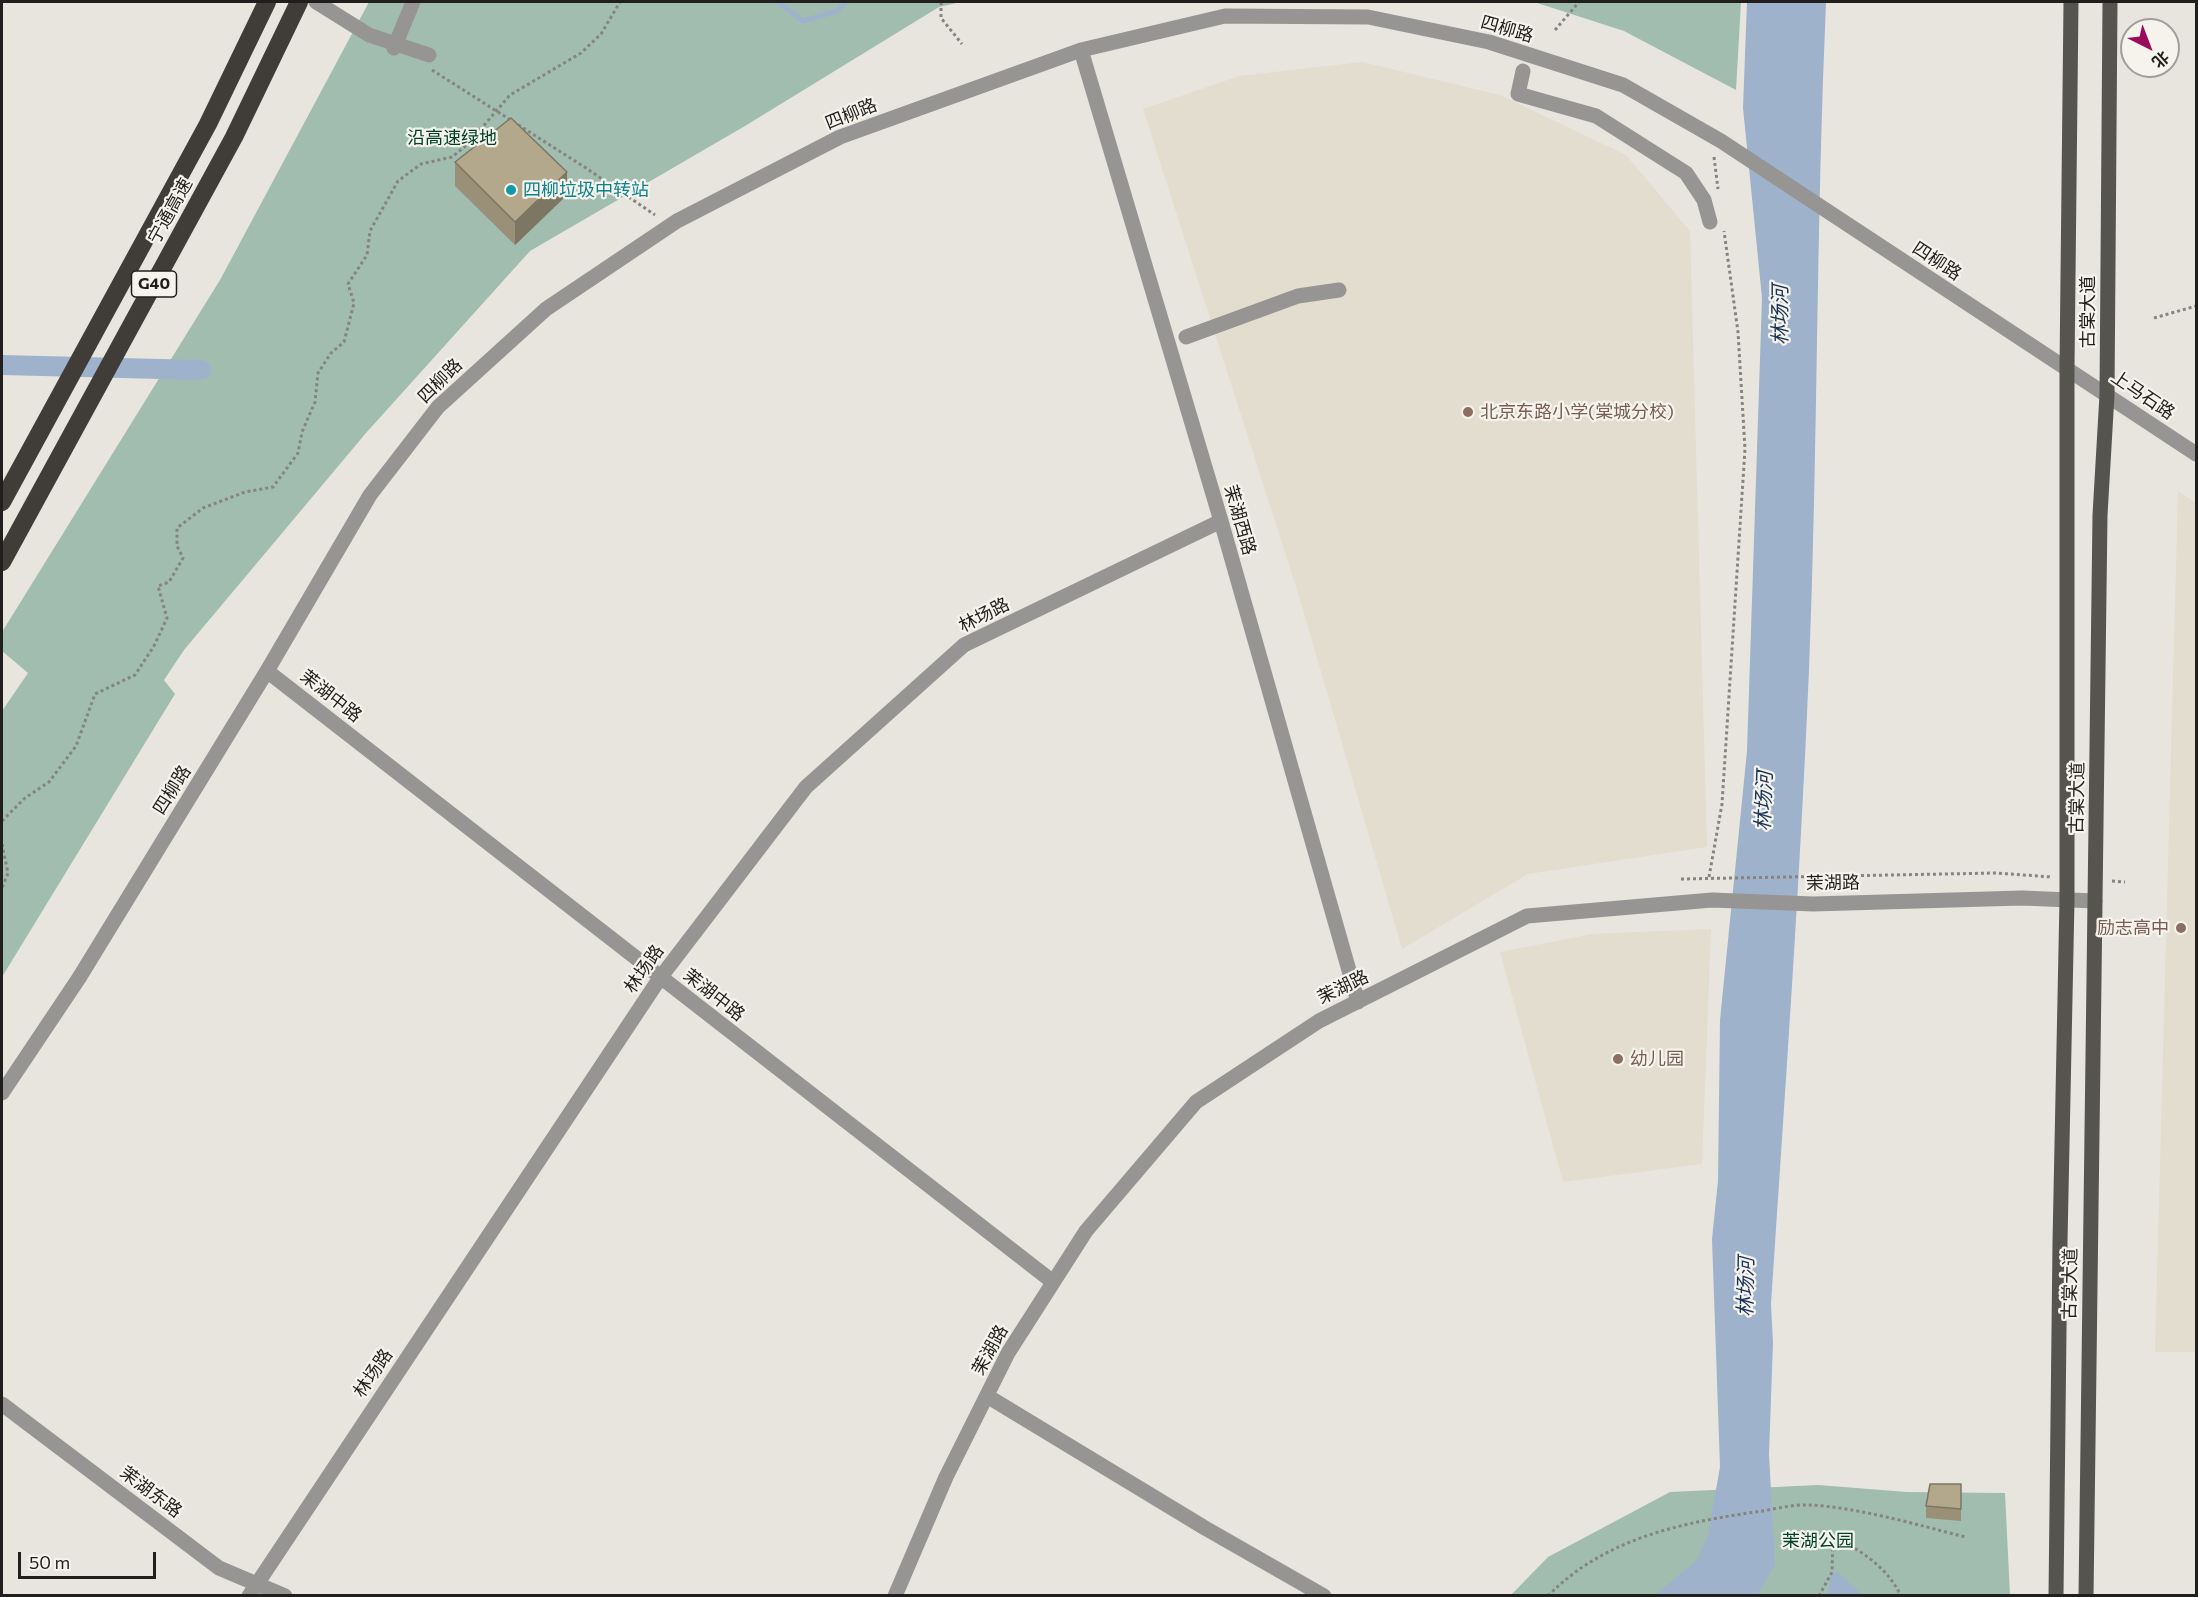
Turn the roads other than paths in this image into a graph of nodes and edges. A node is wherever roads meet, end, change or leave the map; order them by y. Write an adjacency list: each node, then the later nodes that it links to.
1 (267, 2): 17 (highway, 宁通高速 / G40)
2 (299, 2): 19 (highway, 宁通高速 / G40)
3 (316, 2): 9 (street)
4 (412, 2): 7 (street)
5 (2071, 2): 14 (main road, 古棠大道)
6 (2110, 2): 15 (main road, 古棠大道)
7 (394, 48)
8 (1081, 50): 14 (street, 四柳路); 18 (street, 茉湖西路); 20 (street, 四柳路)
9 (427, 60)
10 (1523, 71): 11 (street)
11 (1716, 223)
12 (1339, 290): 13 (street)
13 (1186, 337)
14 (2067, 368): 15 (street, 上马石路); 21 (main road, 古棠大道)
15 (2107, 394): 16 (street, 上马石路); 22 (main road, 古棠大道)
16 (2196, 454)
17 (2, 502)
18 (1221, 521): 23 (street, 林场路); 24 (street, 茉湖西路)
19 (2, 562)
20 (267, 671): 23 (street, 茉湖中路); 25 (street, 四柳路)
21 (2067, 900): 22 (street, 茉湖路); 24 (street, 茉湖路); 33 (main road, 古棠大道)
22 (2095, 901): 34 (main road, 古棠大道)
23 (660, 978): 26 (street, 茉湖中路); 29 (street, 林场路)
24 (1358, 1002): 26 (street, 茉湖路)
25 (2, 1093)
26 (1053, 1282): 27 (street, 茉湖路)
27 (987, 1395): 31 (street, 茉湖路); 32 (street)
28 (2, 1404): 29 (street, 茉湖东路)
29 (252, 1590): 30 (street, 茉湖东路)
30 (285, 1596)
31 (895, 1596)
32 (1324, 1596)
33 (2056, 1596)
34 (2086, 1596)

